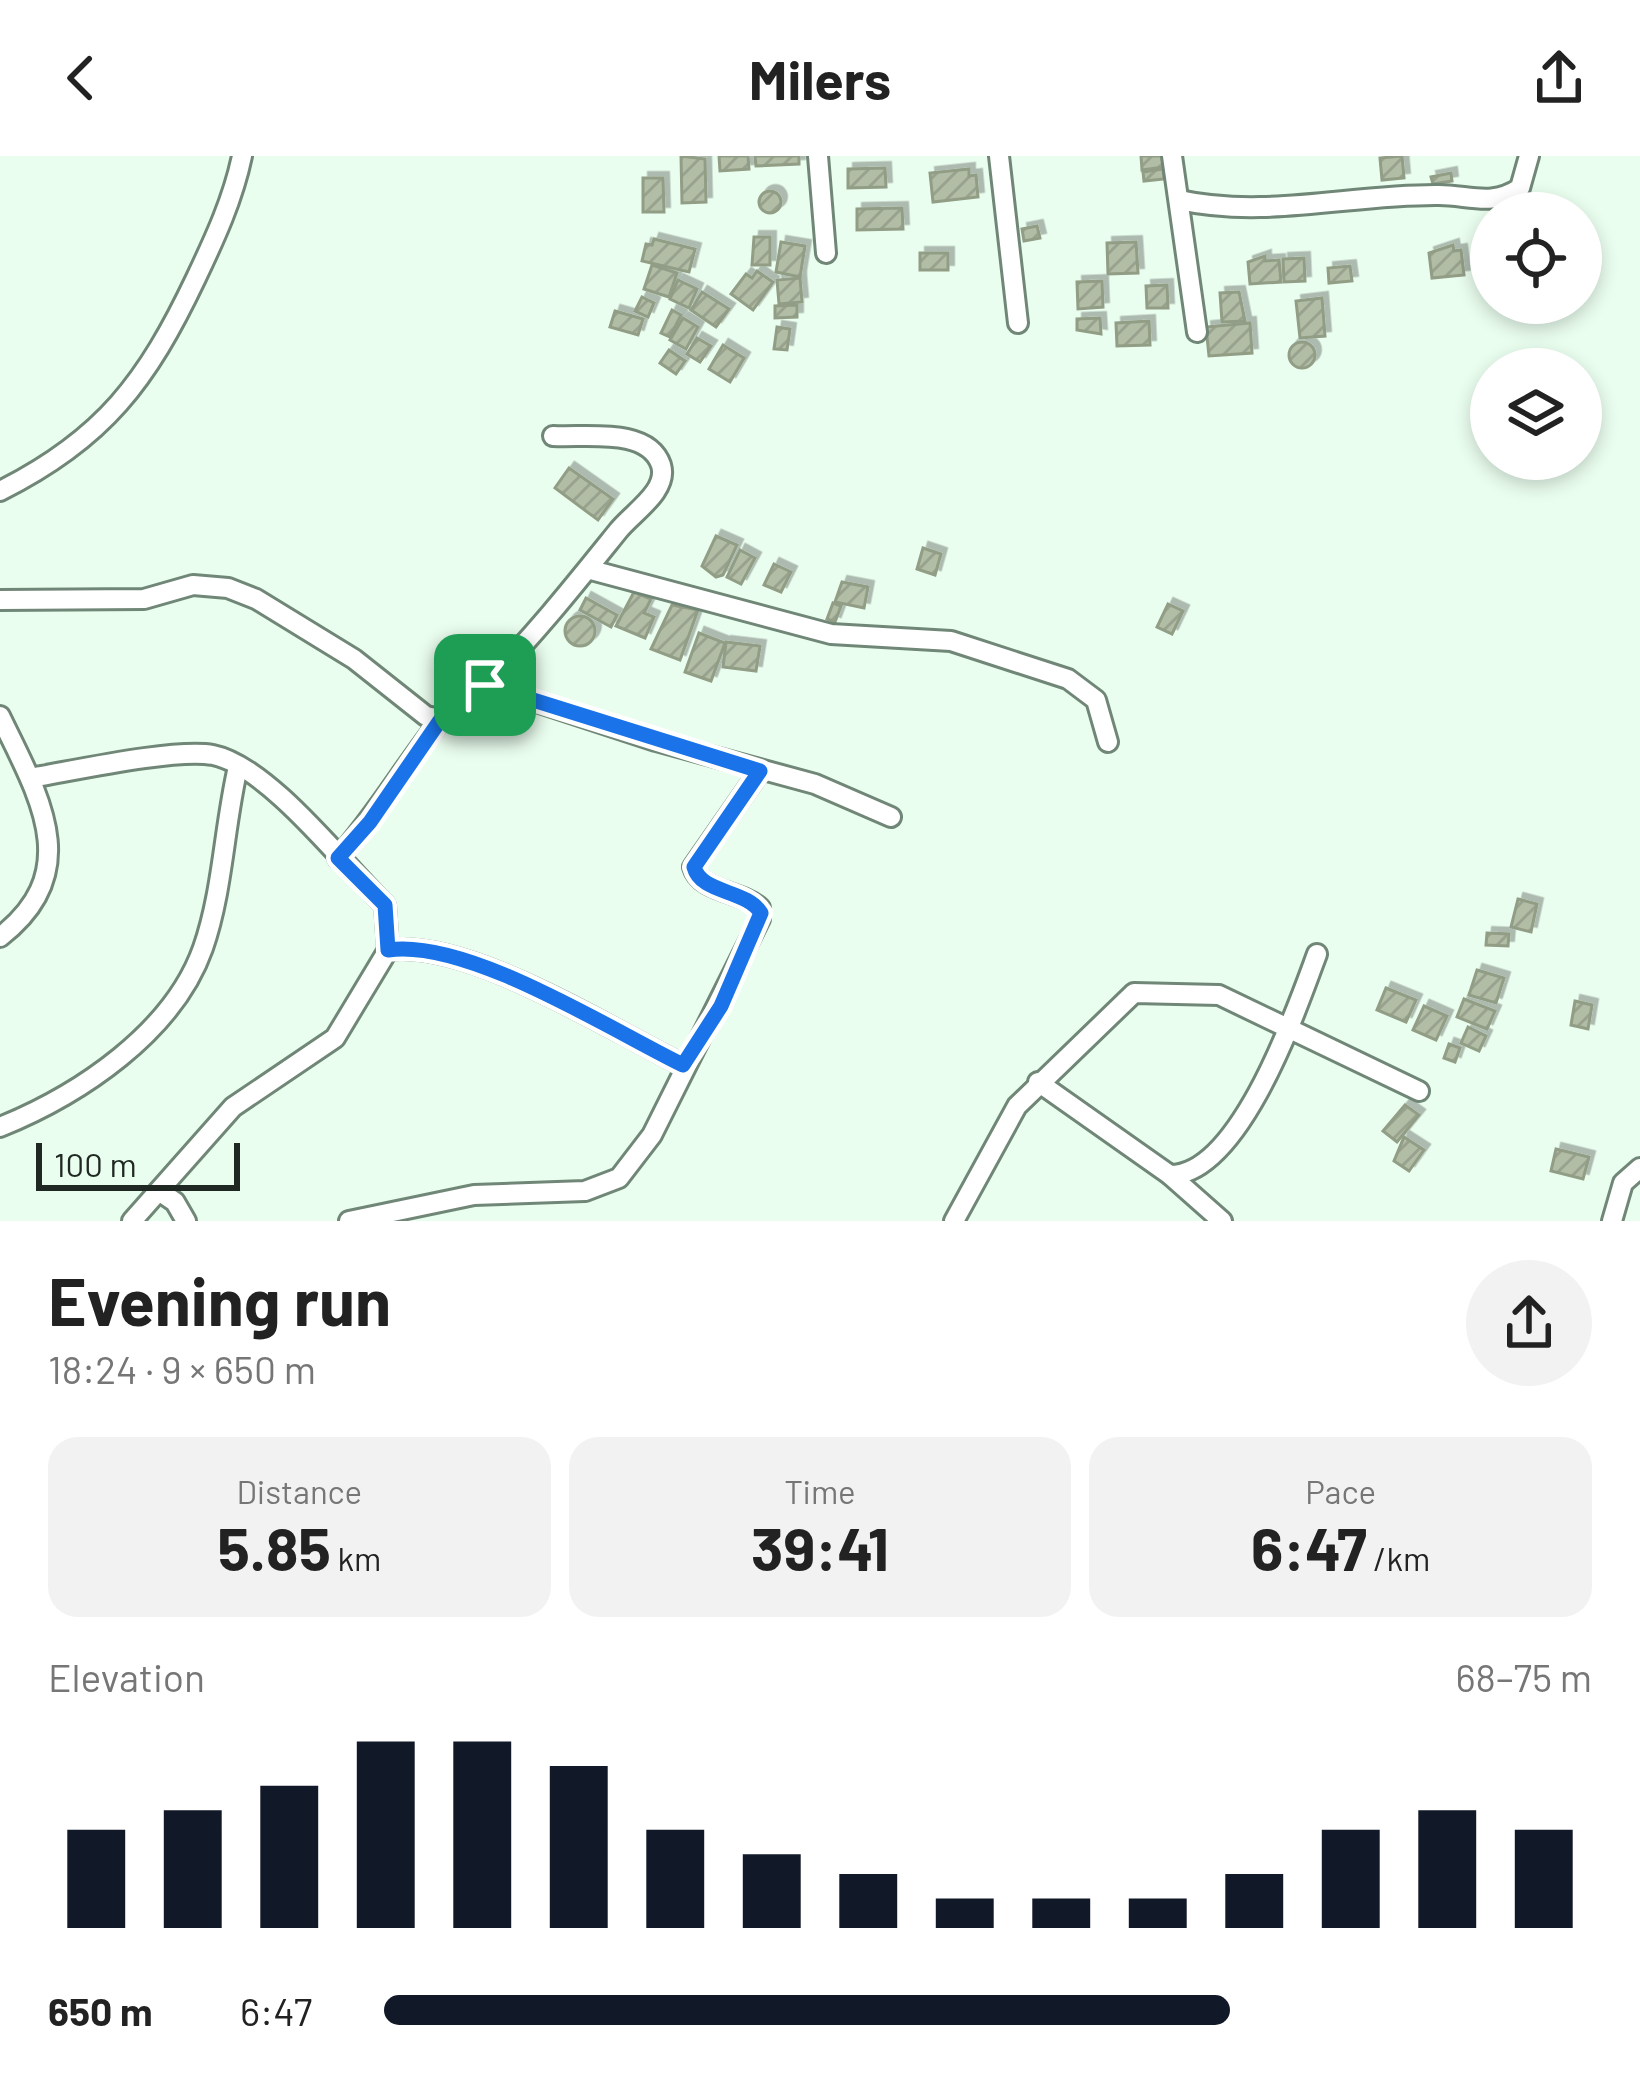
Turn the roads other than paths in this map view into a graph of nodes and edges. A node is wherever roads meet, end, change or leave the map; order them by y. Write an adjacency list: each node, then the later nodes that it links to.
1 (242, 156): 11 (street)
2 (818, 156): 7 (street)
3 (999, 156): 8 (street)
4 (1172, 156): 6 (street)
5 (1528, 156): 6 (street)
6 (1179, 200): 9 (street)
7 (826, 253)
8 (1018, 323)
9 (1197, 332)
10 (553, 436): 12 (street)
11 (0, 491)
12 (591, 570): 14 (street); 17 (street)
13 (0, 600): 16 (street)
14 (485, 685): 16 (street); 19 (street)
15 (0, 716): 20 (street)
16 (441, 719): 22 (street)
17 (1108, 742)
18 (238, 767): 20 (street); 22 (street); 30 (street)
19 (760, 771): 21 (street); 27 (street)
20 (30, 778): 23 (street)
21 (891, 818)
22 (338, 858): 24 (street)
23 (0, 937)
24 (388, 950): 27 (street); 33 (street)
25 (1317, 954): 26 (street)
26 (1289, 1028): 28 (street); 29 (street); 32 (street)
27 (683, 1065): 36 (street)
28 (1038, 1082): 32 (street); 37 (street)
29 (1419, 1091)
30 (0, 1127)
31 (1640, 1168): 39 (street)
32 (1170, 1174): 38 (street)
33 (159, 1191): 34 (street); 35 (street)
34 (132, 1221)
35 (186, 1221)
36 (349, 1221)
37 (954, 1221)
38 (1222, 1221)
39 (1612, 1221)

